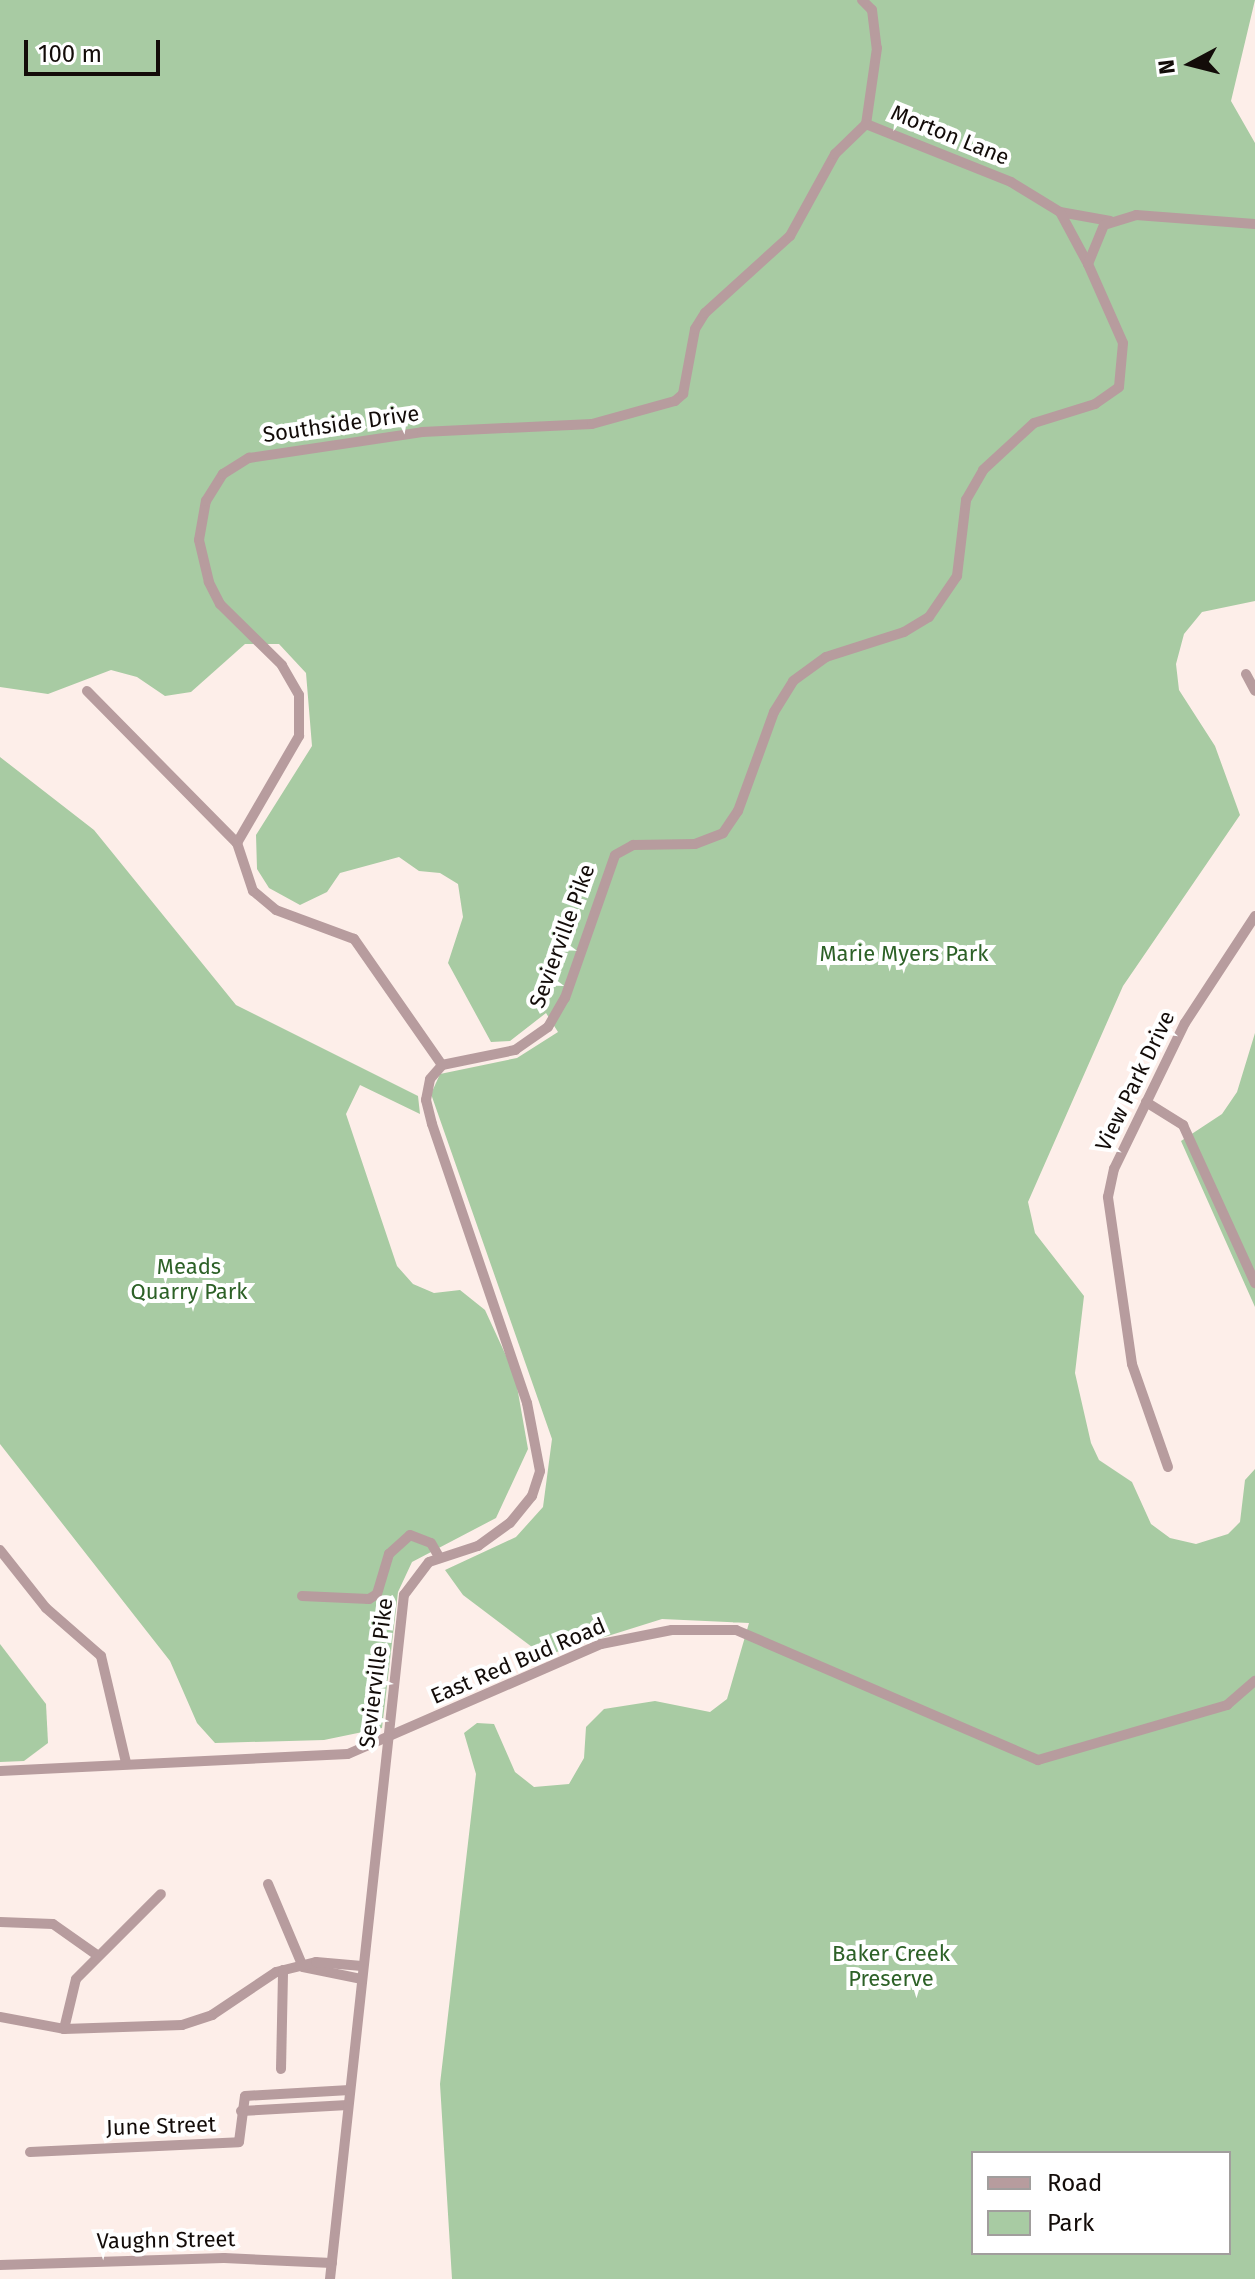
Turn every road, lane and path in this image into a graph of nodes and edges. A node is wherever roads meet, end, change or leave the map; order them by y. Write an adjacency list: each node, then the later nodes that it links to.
1 (862, 0): 2 (street)
2 (866, 124): 3 (street, Morton Lane); 7 (street, Morton Lane)
3 (1060, 212): 4 (street, Morton Lane); 6 (street)
4 (1110, 221): 5 (street); 6 (street)
5 (1255, 224)
6 (1088, 264): 13 (street, Sevierville Pike)
7 (683, 394): 11 (street, Southside Drive)
8 (1246, 674): 10 (street)
9 (87, 691): 11 (street)
10 (1255, 691)
11 (237, 843): 13 (street)
12 (1255, 916): 14 (street, View Park Drive)
13 (442, 1065): 18 (street, Sevierville Pike)
14 (1146, 1102): 15 (street); 16 (street, View Park Drive)
15 (1255, 1283)
16 (1168, 1467)
17 (0, 1550): 22 (street)
18 (439, 1557): 19 (street); 21 (street, Sevierville Pike)
19 (302, 1596)
20 (1255, 1681): 21 (street, East Red Bud Road)
21 (387, 1740): 22 (street, East Red Bud Road); 28 (street, Sevierville Pike)
22 (126, 1763): 23 (street, East Red Bud Road)
23 (0, 1771)
24 (268, 1884): 29 (street)
25 (161, 1894): 27 (street)
26 (0, 1922): 27 (street)
27 (97, 1955): 33 (street)
28 (362, 1966): 29 (street); 31 (street, Sevierville Pike)
29 (303, 1967): 30 (street); 31 (street)
30 (283, 1970): 33 (street); 34 (street)
31 (361, 1979): 35 (street, Sevierville Pike)
32 (0, 2017): 33 (street)
33 (64, 2029)
34 (281, 2069)
35 (350, 2090): 36 (street, Sevierville Pike); 37 (street, June Street)
36 (348, 2105): 37 (street); 39 (street, Sevierville Pike)
37 (241, 2111): 38 (street, June Street)
38 (30, 2152)
39 (332, 2263): 40 (street, Vaughn Street); 41 (street, Sevierville Pike)
40 (0, 2265)
41 (330, 2279)

